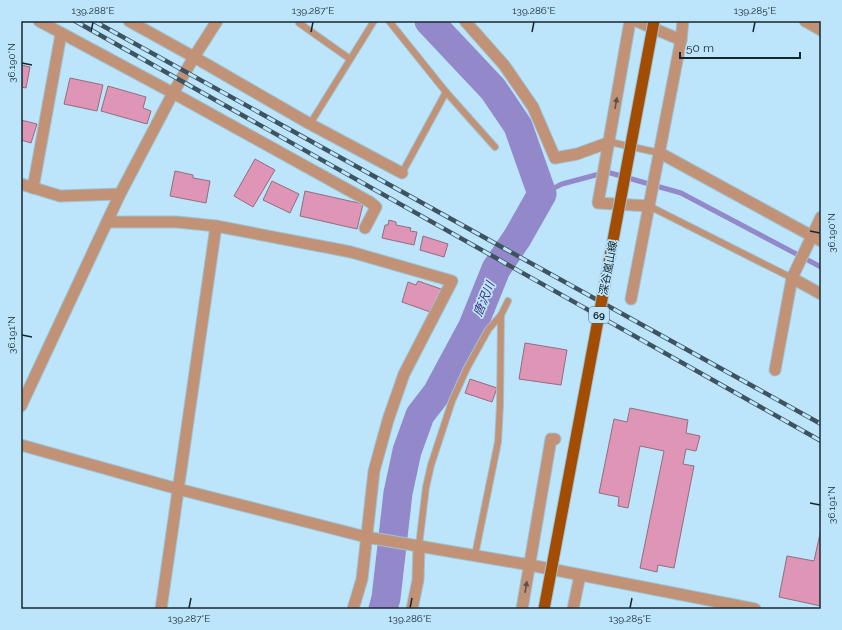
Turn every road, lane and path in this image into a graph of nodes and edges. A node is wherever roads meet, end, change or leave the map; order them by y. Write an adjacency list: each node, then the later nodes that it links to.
1 (38, 21): 14 (street)
2 (129, 21): 16 (street)
3 (217, 21): 16 (street)
4 (374, 21): 17 (lane)
5 (389, 21): 18 (lane)
6 (465, 21): 21 (street)
7 (630, 21): 21 (street, one-way to 7)
8 (636, 21): 15 (street)
9 (654, 21): 54 (main road, 深谷嵐山線 / 69, bridge)
10 (683, 21): 15 (street)
11 (805, 21): 13 (street)
12 (299, 23): 17 (lane)
13 (821, 30)
14 (61, 34): 19 (street); 26 (street)
15 (681, 40): 23 (street)
16 (194, 57): 19 (street); 20 (street)
17 (350, 59): 20 (lane)
18 (446, 92): 22 (lane); 24 (lane)
19 (173, 93): 27 (street); 32 (street)
20 (310, 124): 24 (street)
21 (610, 142): 23 (lane); 28 (street)
22 (495, 147)
23 (660, 153): 28 (street); 33 (street)
24 (402, 173)
25 (21, 184): 26 (street)
26 (33, 188): 27 (street)
27 (120, 194): 30 (street)
28 (649, 206): 34 (lane); 36 (street)
29 (821, 217): 33 (street)
30 (108, 222): 31 (street); 40 (street)
31 (216, 226): 43 (street); 44 (street)
32 (365, 228)
33 (817, 239): 34 (street)
34 (793, 276): 35 (street); 39 (street)
35 (821, 294)
36 (631, 299)
37 (508, 301): 38 (lane)
38 (501, 315): 45 (lane); 46 (lane)
39 (775, 370)
40 (21, 406)
41 (555, 439): 47 (street)
42 (21, 445): 43 (street)
43 (178, 489): 44 (street); 50 (street)
44 (370, 537): 45 (street); 51 (street)
45 (416, 544): 46 (street); 52 (street)
46 (476, 555): 47 (street)
47 (530, 565): 48 (street); 53 (street, one-way to 47)
48 (580, 575): 49 (street); 55 (street)
49 (728, 607): 56 (street)
50 (161, 609)
51 (353, 609)
52 (412, 609)
53 (522, 609)
54 (544, 609)
55 (573, 609)
56 (755, 609)

